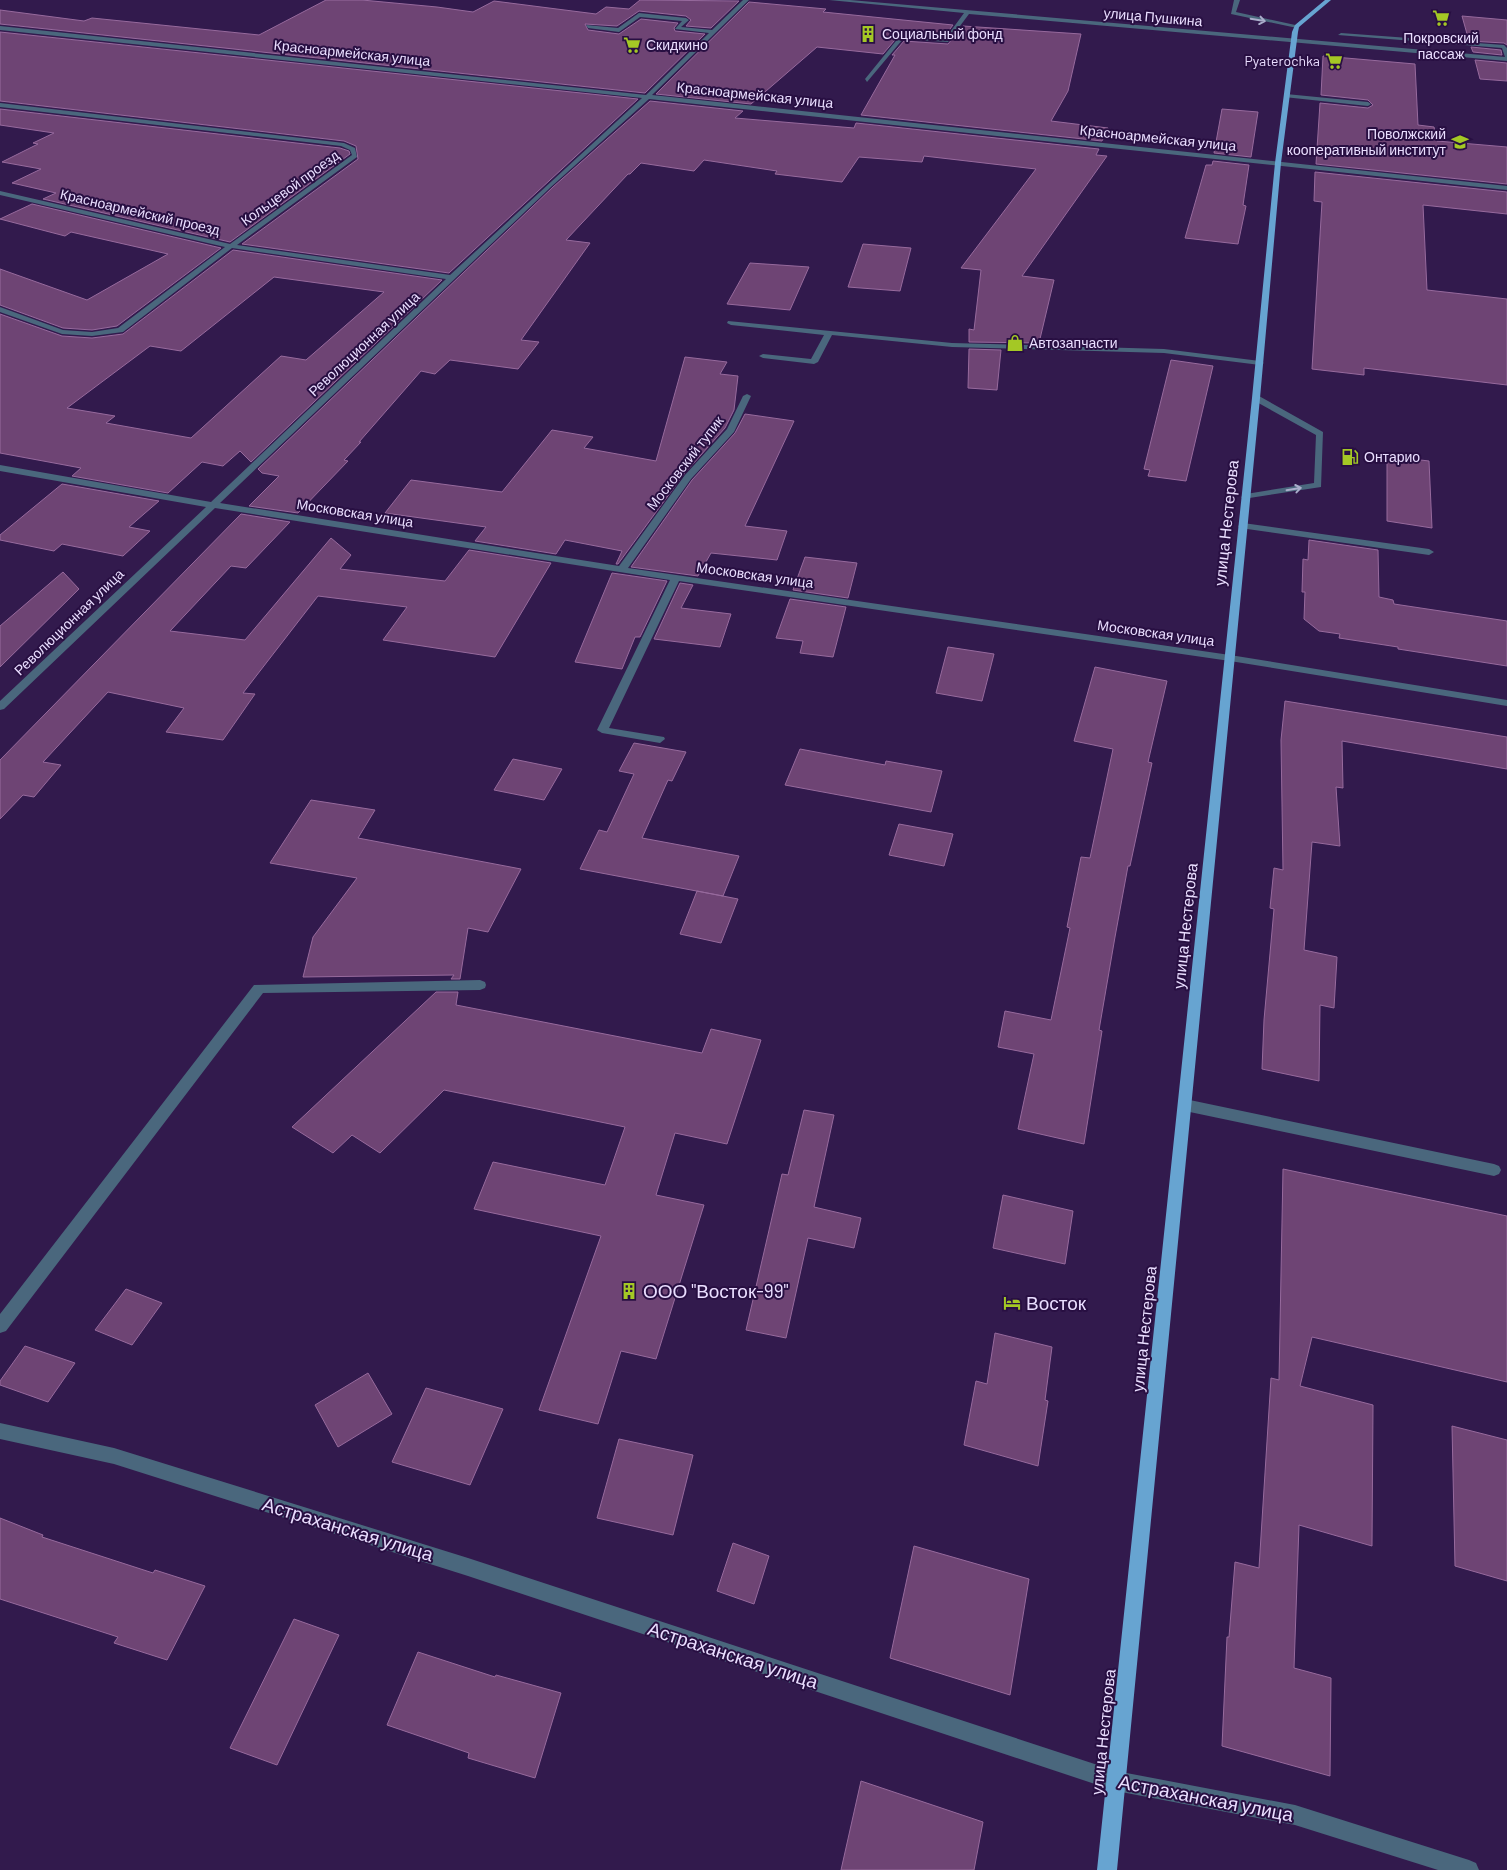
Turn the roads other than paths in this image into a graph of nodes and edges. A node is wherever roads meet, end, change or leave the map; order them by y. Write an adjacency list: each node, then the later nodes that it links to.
1 (746, 0): 10 (street, Революционная улица)
2 (832, 0): 5 (street, улица Пушкина)
3 (1237, 0): 8 (street, one-way to 8)
4 (1328, 0): 8 (main road, улица Нестерова)
5 (892, 3): 6 (street, улица Пушкина)
6 (968, 12): 12 (street, улица Пушкина); 15 (street)
7 (588, 26): 10 (street)
8 (1298, 26): 12 (main road, улица Нестерова)
9 (0, 28): 17 (street, Красноармейская улица)
10 (713, 32): 17 (street, Революционная улица)
11 (1341, 35): 13 (street)
12 (1292, 41): 14 (street, улица Пушкина); 16 (main road, улица Нестерова)
13 (1505, 47): 14 (street)
14 (1507, 58)
15 (867, 80)
16 (1286, 96): 18 (street); 20 (main road, улица Нестерова)
17 (647, 97): 20 (street, Красноармейская улица); 24 (street, Революционная улица)
18 (1368, 104)
19 (0, 105): 23 (street, Кольцевой проезд)
20 (1278, 163): 21 (street, Красноармейская улица); 29 (main road, улица Нестерова)
21 (1507, 188)
22 (0, 193): 23 (street, Красноармейский проезд)
23 (231, 246): 24 (street, Красноармейский проезд); 25 (street, Кольцевой проезд)
24 (453, 278): 34 (street, Революционная улица)
25 (0, 309)
26 (731, 323): 27 (street)
27 (829, 333): 28 (street); 29 (street)
28 (763, 356)
29 (1260, 363): 31 (main road, улица Нестерова)
30 (747, 396): 37 (street, Московский тупик)
31 (1256, 398): 33 (main road, улица Нестерова); 33 (street, one-way to 31)
32 (0, 468): 34 (street, Московская улица)
33 (1246, 497): 35 (main road, улица Нестерова)
34 (212, 505): 37 (street, Московская улица); 41 (street, Революционная улица)
35 (1243, 526): 36 (street); 39 (main road, улица Нестерова)
36 (1430, 552)
37 (622, 569): 38 (street, Московская улица)
38 (676, 578): 39 (street, Московская улица); 42 (street)
39 (1230, 658): 40 (street, Московская улица); 44 (main road, улица Нестерова)
40 (1507, 703)
41 (0, 707)
42 (660, 739)
43 (480, 985): 46 (street)
44 (1185, 1105): 45 (street); 48 (main road, улица Нестерова)
45 (1494, 1170)
46 (0, 1326)
47 (0, 1431): 48 (street, Астраханская улица)
48 (1116, 1781): 49 (main road, улица Нестерова); 50 (street, Астраханская улица)
49 (1107, 1870)
50 (1468, 1870)

